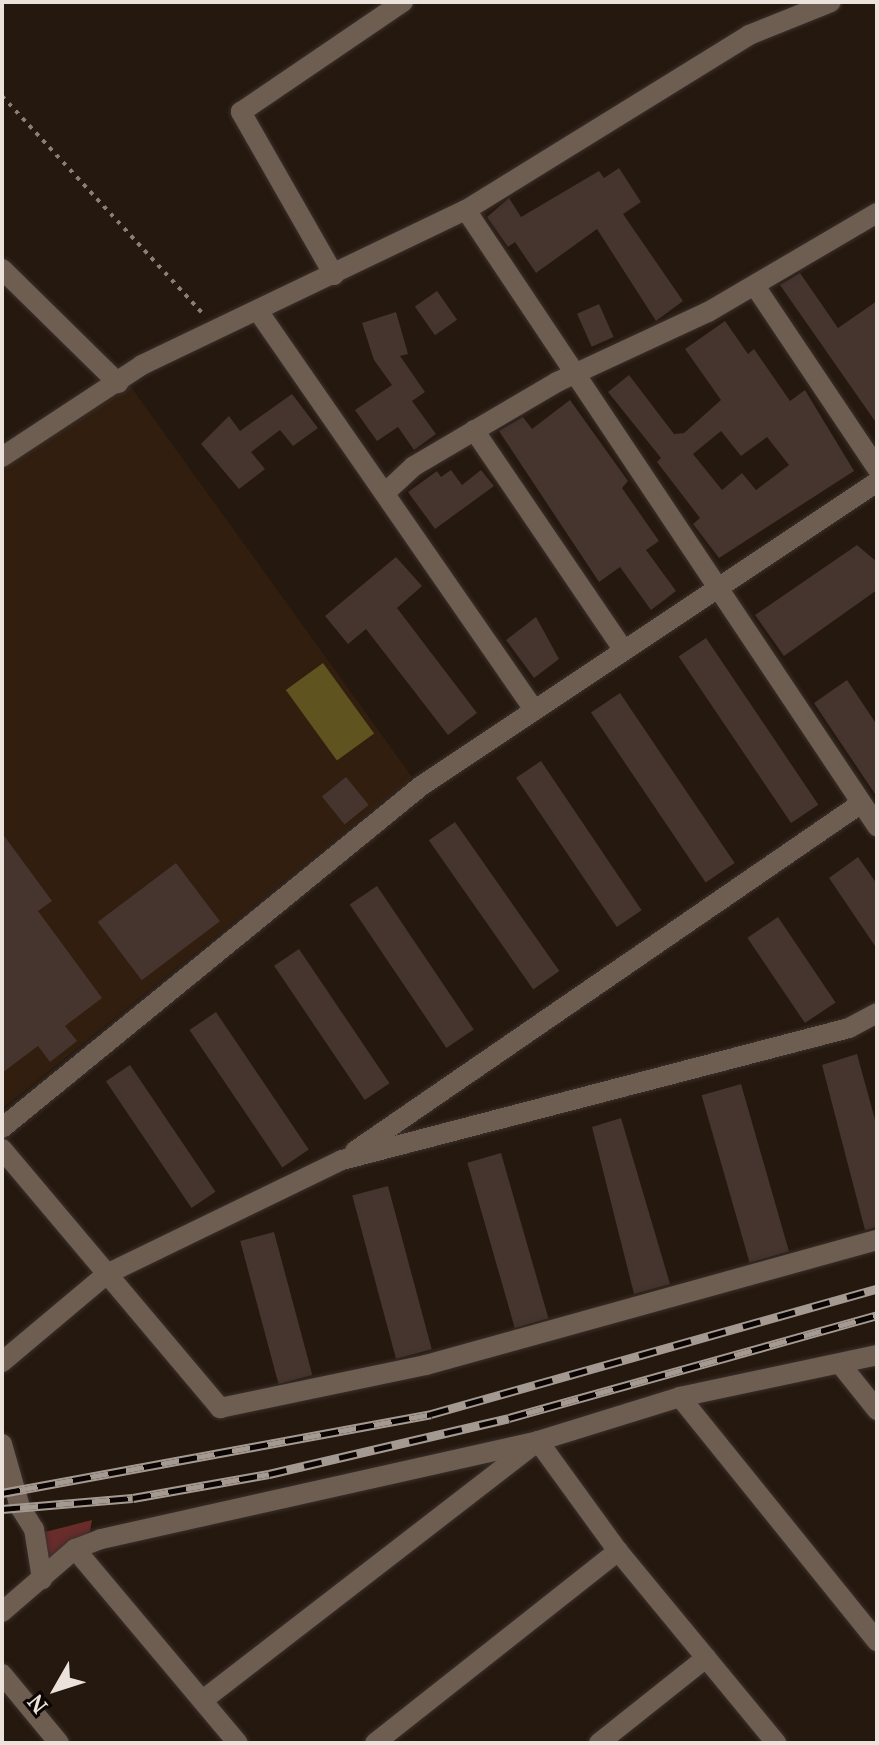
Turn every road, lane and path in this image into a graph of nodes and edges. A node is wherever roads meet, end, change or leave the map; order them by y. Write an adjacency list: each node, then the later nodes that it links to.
1 (403, 2): 7 (street)
2 (831, 2): 4 (street)
3 (2, 96): 10 (path)
4 (466, 210): 7 (street); 11 (street)
5 (877, 213): 8 (street)
6 (2, 269): 12 (street)
7 (334, 275): 9 (street)
8 (755, 286): 11 (street); 15 (street)
9 (258, 311): 10 (street); 17 (street)
10 (195, 340): 12 (street)
11 (573, 374): 13 (street); 18 (street)
12 (118, 383): 14 (street)
13 (474, 430): 17 (street); 19 (street)
14 (2, 457)
15 (877, 468)
16 (877, 482): 18 (street)
17 (386, 492): 20 (street)
18 (718, 587): 19 (street); 21 (street)
19 (623, 649): 20 (street)
20 (533, 708): 24 (street)
21 (860, 804): 22 (street); 26 (street)
22 (877, 826)
23 (877, 1013): 26 (street)
24 (2, 1128)
25 (2, 1149): 28 (street)
26 (342, 1160): 28 (street)
27 (877, 1240): 28 (street)
28 (107, 1274): 30 (street)
29 (877, 1355): 31 (street)
30 (2, 1362)
31 (841, 1365): 32 (street); 33 (street)
32 (680, 1397): 34 (street); 42 (street)
33 (877, 1410)
34 (538, 1441): 36 (street); 37 (street); 39 (street)
35 (2, 1444): 40 (street)
36 (460, 1456): 37 (street); 38 (street)
37 (464, 1494): 45 (street)
38 (75, 1549): 40 (street); 45 (street)
39 (618, 1551): 43 (street); 48 (street)
40 (42, 1579): 41 (street)
41 (2, 1612)
42 (877, 1641)
43 (706, 1658): 49 (street); 50 (street)
44 (2, 1674): 46 (street)
45 (203, 1700): 47 (street)
46 (59, 1743)
47 (238, 1743)
48 (375, 1743)
49 (599, 1743)
50 (776, 1743)

